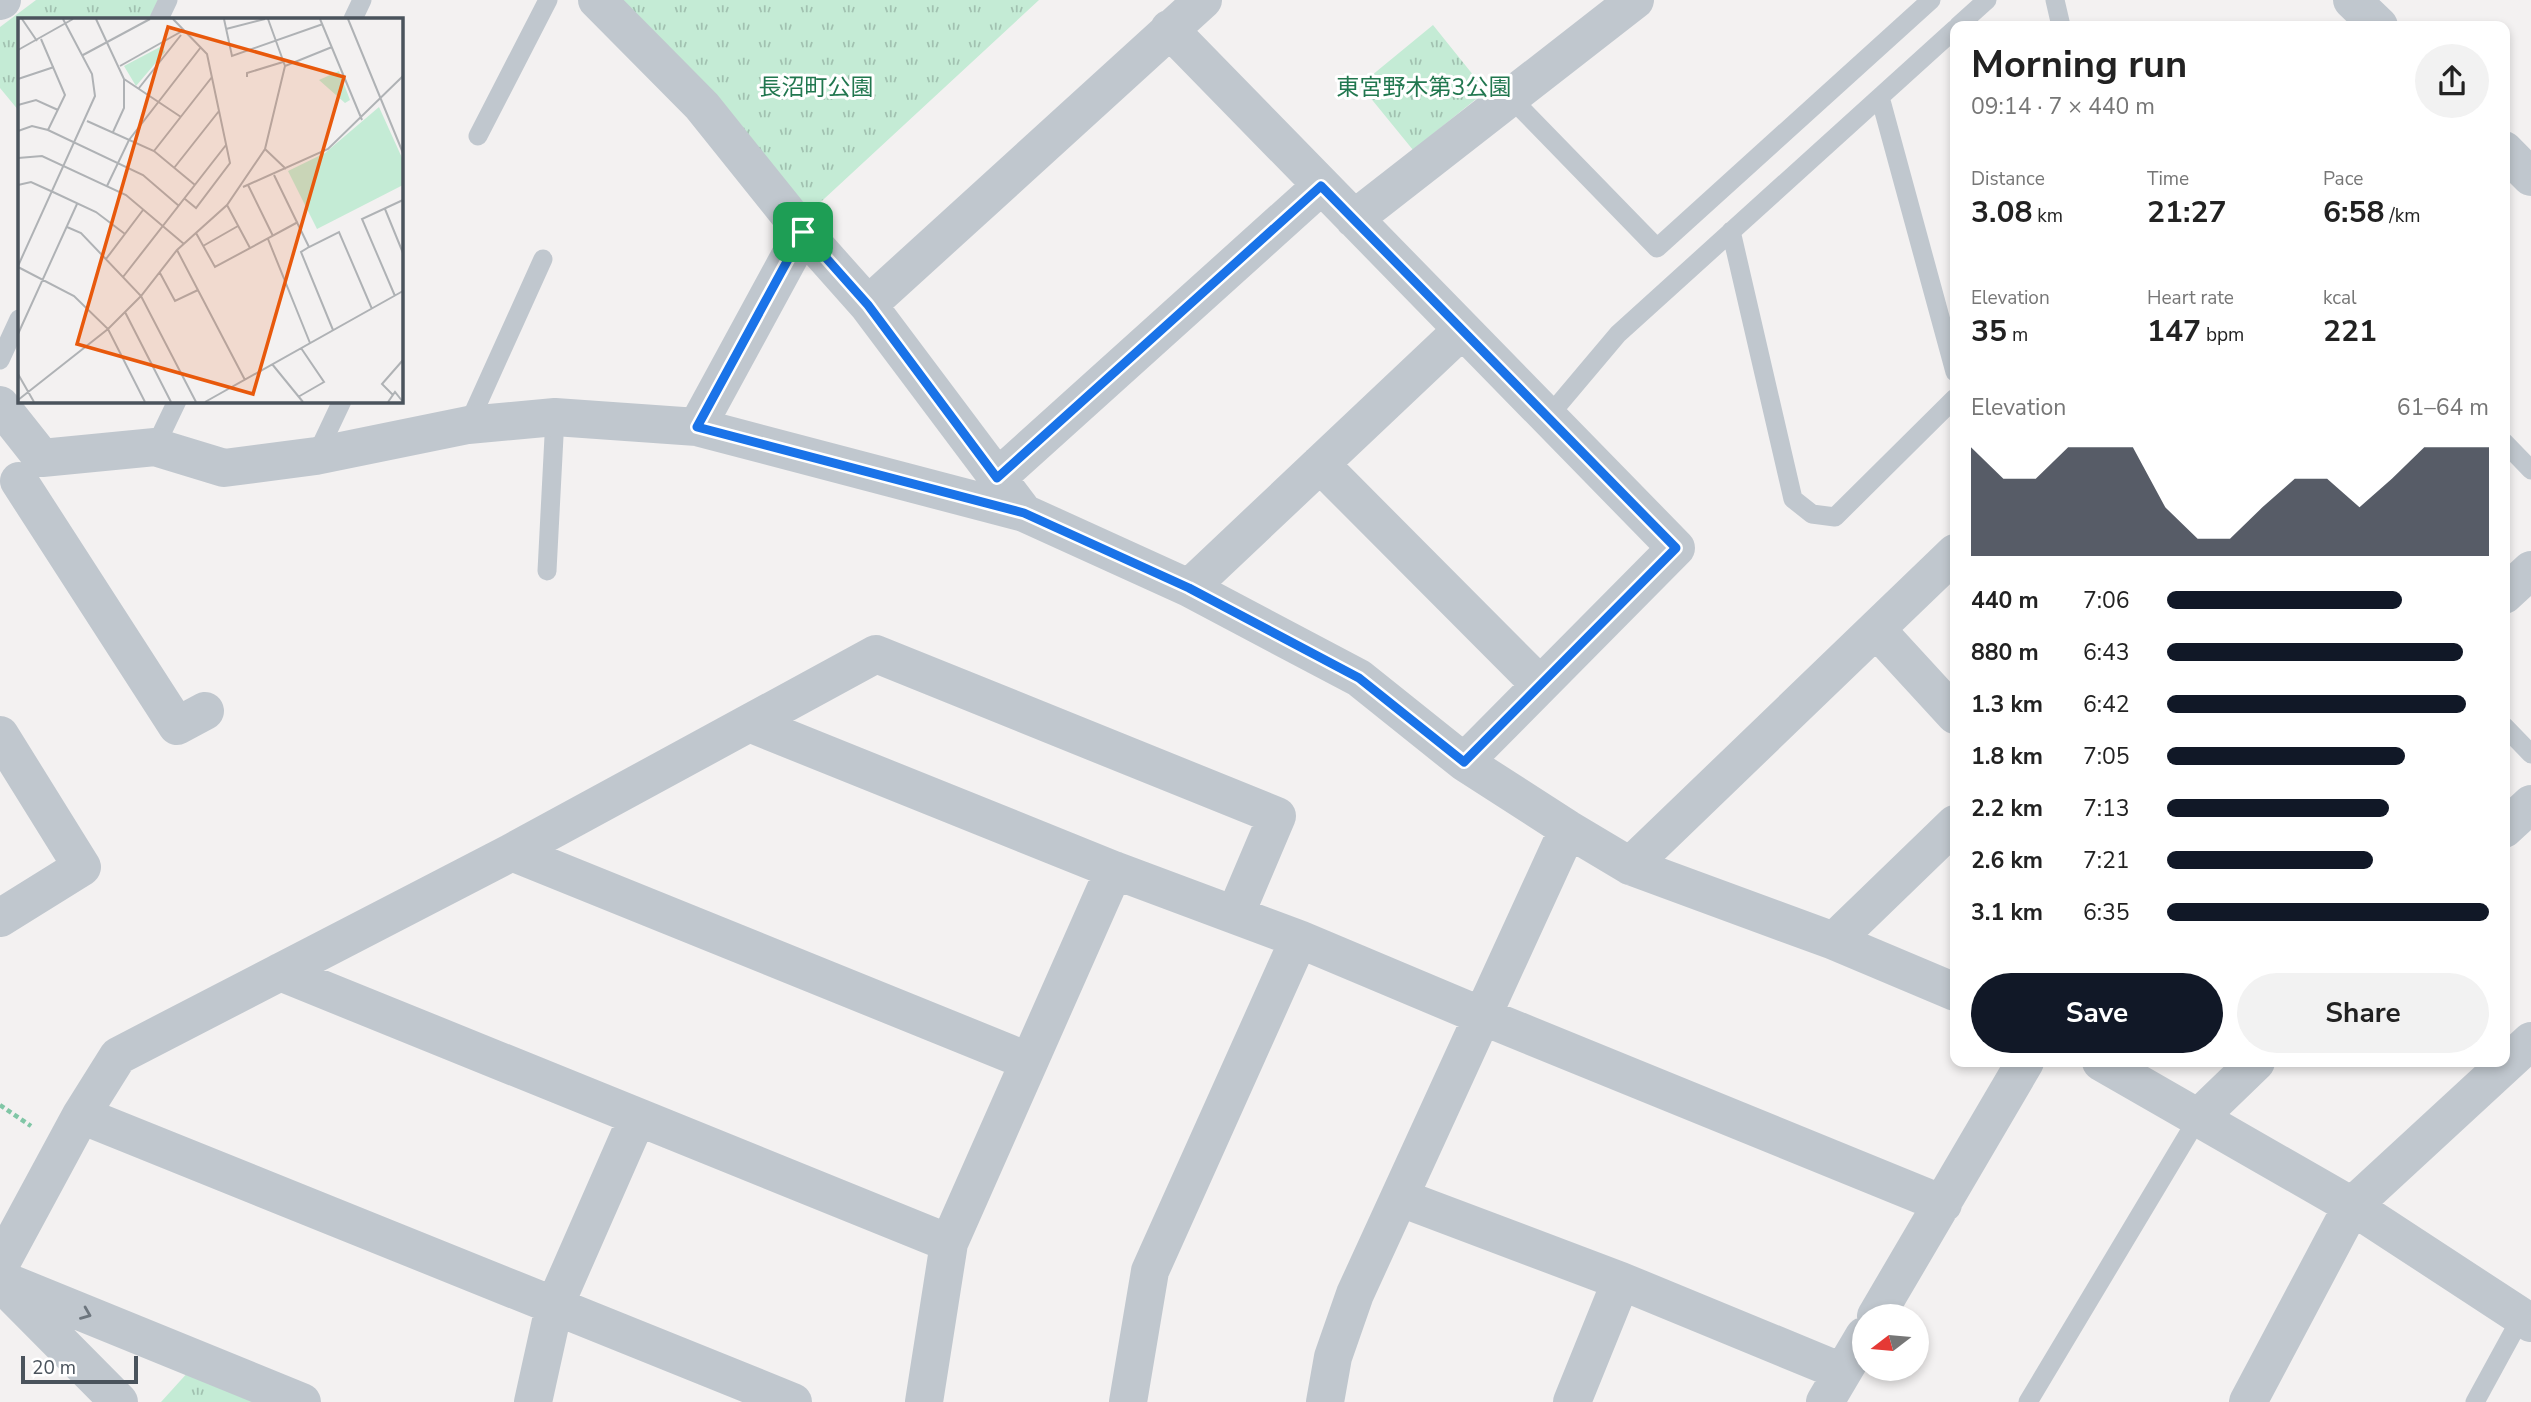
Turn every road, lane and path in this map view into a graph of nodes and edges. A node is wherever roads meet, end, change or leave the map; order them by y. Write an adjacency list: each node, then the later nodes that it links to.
1 (168, 0): 11 (lane)
2 (362, 0): 12 (lane)
3 (548, 0): 20 (lane)
4 (597, 0): 26 (street)
5 (1203, 0): 16 (street)
6 (1635, 0): 18 (street)
7 (1931, 0): 18 (lane)
8 (1987, 0): 13 (lane)
9 (2055, 0): 14 (lane)
10 (2352, 0): 15 (street)
11 (159, 18)
12 (353, 18)
13 (1964, 21)
14 (2060, 21)
15 (2374, 21)
16 (1168, 29): 23 (street); 28 (street)
17 (1950, 33): 19 (lane)
18 (1510, 97): 24 (street)
19 (1880, 97): 25 (lane); 31 (lane)
20 (478, 136)
21 (2510, 156): 22 (street)
22 (2531, 177)
23 (1321, 186): 24 (street); 47 (street)
24 (1354, 219): 30 (street)
25 (1731, 231): 35 (lane); 38 (lane)
26 (803, 232): 28 (street); 40 (street)
27 (543, 259): 39 (lane)
28 (868, 305): 47 (street)
29 (18, 321): 32 (lane)
30 (1462, 330): 38 (street); 44 (street)
31 (1950, 354)
32 (0, 360)
33 (177, 402): 41 (lane)
34 (342, 402): 43 (lane)
35 (1950, 403)
36 (0, 405): 46 (street)
37 (555, 417): 39 (street); 40 (street); 51 (lane)
38 (1548, 417): 55 (street)
39 (468, 425): 43 (street)
40 (697, 427): 48 (street)
41 (155, 447): 43 (street); 46 (street)
42 (2510, 448): 45 (lane)
43 (316, 456)
44 (1320, 464): 52 (street); 55 (street)
45 (2531, 470)
46 (20, 478): 57 (street)
47 (997, 478): 48 (street)
48 (1024, 513): 52 (street)
49 (1950, 558): 54 (street)
50 (2531, 570): 53 (street)
51 (547, 571)
52 (1189, 588): 62 (street)
53 (2510, 589)
54 (1876, 628): 56 (street); 68 (street)
55 (1541, 685): 62 (street)
56 (1950, 709)
57 (205, 711)
58 (749, 723): 67 (street); 69 (street); 70 (street)
59 (2510, 732): 61 (lane)
60 (0, 735): 71 (street)
61 (2531, 754)
62 (1464, 762): 65 (street)
63 (2531, 804): 64 (street)
64 (2510, 823)
65 (1568, 829): 68 (street); 76 (street)
66 (1950, 829): 73 (street)
67 (512, 852): 74 (street); 79 (street)
68 (1630, 866): 73 (street)
69 (1114, 870): 70 (street); 79 (street)
70 (1235, 915): 72 (street)
71 (0, 918)
72 (1299, 939): 76 (street); 104 (street)
73 (1834, 941): 75 (street)
74 (280, 972): 84 (street); 85 (street)
75 (1950, 990)
76 (1482, 1016): 87 (street); 88 (street)
77 (2531, 1041): 78 (street)
78 (2510, 1060)
79 (1028, 1061): 90 (street)
80 (2022, 1067): 88 (street)
81 (2110, 1067): 86 (street)
82 (2251, 1067): 86 (street)
83 (2503, 1067): 89 (street)
84 (81, 1115): 91 (street); 95 (street)
85 (637, 1118): 90 (street); 95 (street)
86 (2198, 1118): 89 (street); 107 (lane)
87 (1401, 1198): 93 (street); 105 (street)
88 (1943, 1205): 94 (street)
89 (2353, 1206): 96 (street); 108 (street)
90 (949, 1243): 103 (street)
91 (0, 1265)
92 (0, 1280): 99 (street); 100 (street, one-way to 100)
93 (1621, 1281): 98 (street); 106 (street)
94 (1883, 1304)
95 (554, 1307): 101 (street); 102 (street)
96 (2526, 1319): 109 (lane)
97 (1852, 1356): 98 (street)
98 (1833, 1387)
99 (119, 1402)
100 (302, 1402)
101 (533, 1402)
102 (793, 1402)
103 (924, 1402)
104 (1128, 1402)
105 (1325, 1402)
106 (1572, 1402)
107 (2028, 1402)
108 (2248, 1402)
109 (2475, 1402)

